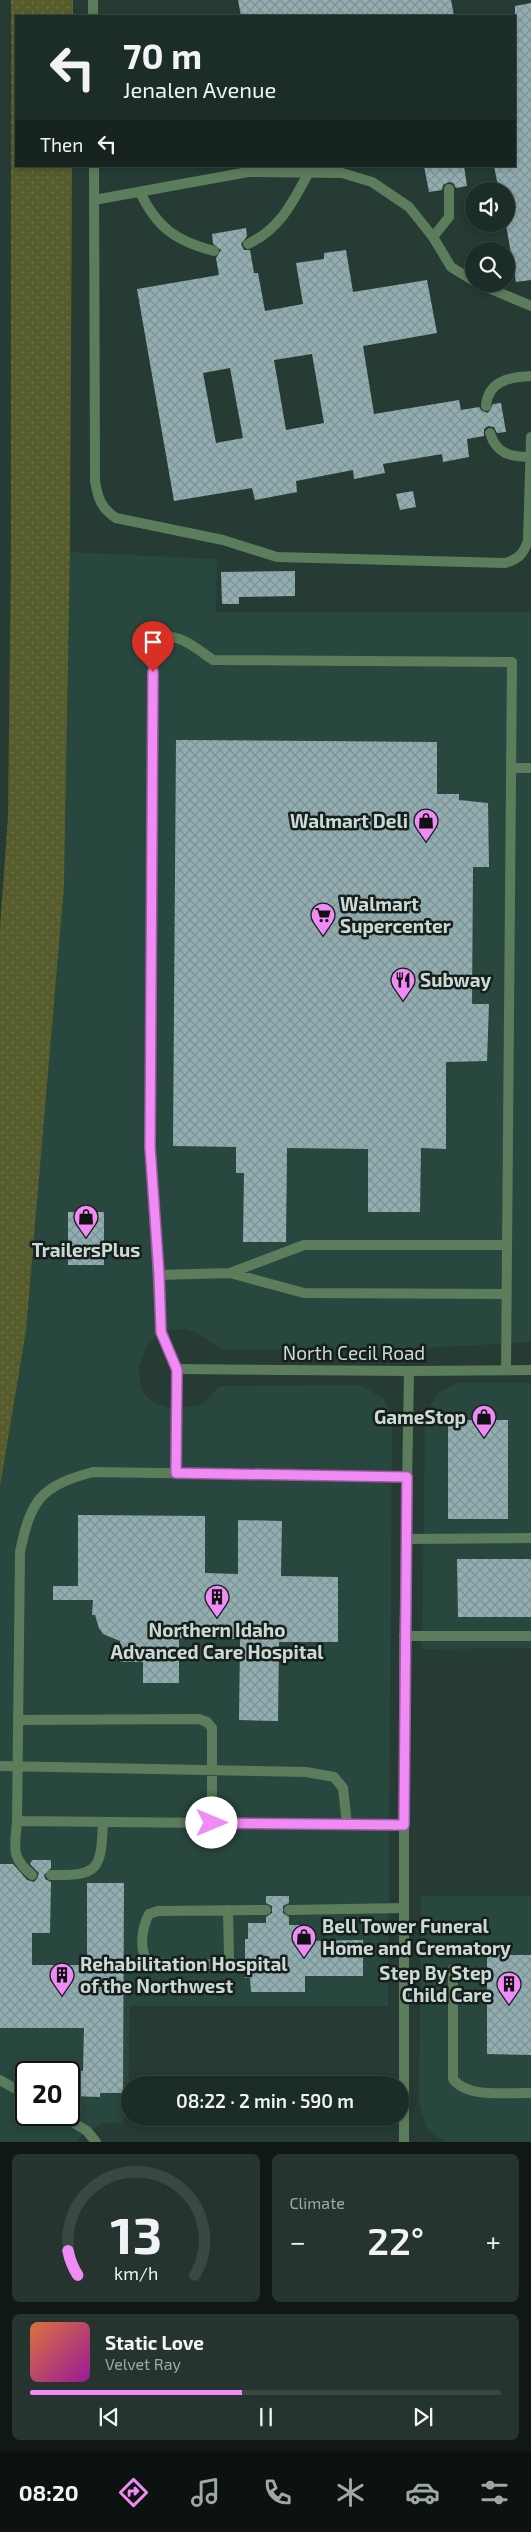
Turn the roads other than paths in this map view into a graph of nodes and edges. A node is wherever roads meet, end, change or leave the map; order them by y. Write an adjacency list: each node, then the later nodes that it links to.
1 (93, 0): 2 (street)
2 (93, 15)
3 (94, 167): 8 (street)
4 (341, 170): 5 (street); 9 (street)
5 (309, 172): 7 (street); 10 (street)
6 (449, 189): 9 (street)
7 (140, 192): 8 (street); 11 (street)
8 (94, 200): 19 (street)
9 (433, 237): 12 (street)
10 (248, 244)
11 (214, 251)
12 (465, 276)
13 (498, 292): 14 (street)
14 (531, 306)
15 (531, 376): 16 (street)
16 (486, 406)
17 (490, 433): 19 (street)
18 (531, 437): 19 (street)
19 (531, 457)
20 (511, 768): 21 (street); 22 (street); 24 (street)
21 (531, 768)
22 (507, 1244): 23 (street); 25 (street)
23 (230, 1273): 24 (street); 25 (street)
24 (159, 1274): 26 (street)
25 (506, 1294): 27 (street)
26 (177, 1370): 29 (street, North Cecil Road); 30 (street)
27 (506, 1370): 28 (street, North Cecil Road); 29 (street, North Cecil Road)
28 (531, 1370)
29 (408, 1371): 31 (street)
30 (176, 1473): 31 (street); 36 (street)
31 (407, 1477): 33 (street)
32 (531, 1538): 33 (street)
33 (406, 1539): 34 (street)
34 (404, 1636): 35 (street); 44 (street)
35 (531, 1636)
36 (18, 1720): 37 (street); 39 (street)
37 (18, 1765): 38 (street); 39 (street); 40 (street)
38 (0, 1766)
39 (212, 1769): 42 (street); 43 (street)
40 (17, 1821): 41 (street); 45 (street)
41 (103, 1822): 42 (street); 46 (street)
42 (212, 1823): 43 (street)
43 (347, 1824): 44 (street)
44 (404, 1825): 47 (street)
45 (32, 1875)
46 (51, 1875)
47 (404, 1908): 50 (street); 57 (street)
48 (228, 1910): 48 (street); 49 (street)
49 (266, 1910)
50 (289, 1910)
51 (453, 1969): 54 (street)
52 (0, 2080): 53 (street)
53 (15, 2089)
54 (531, 2093)
55 (80, 2126): 56 (street)
56 (96, 2142)
57 (404, 2142)

